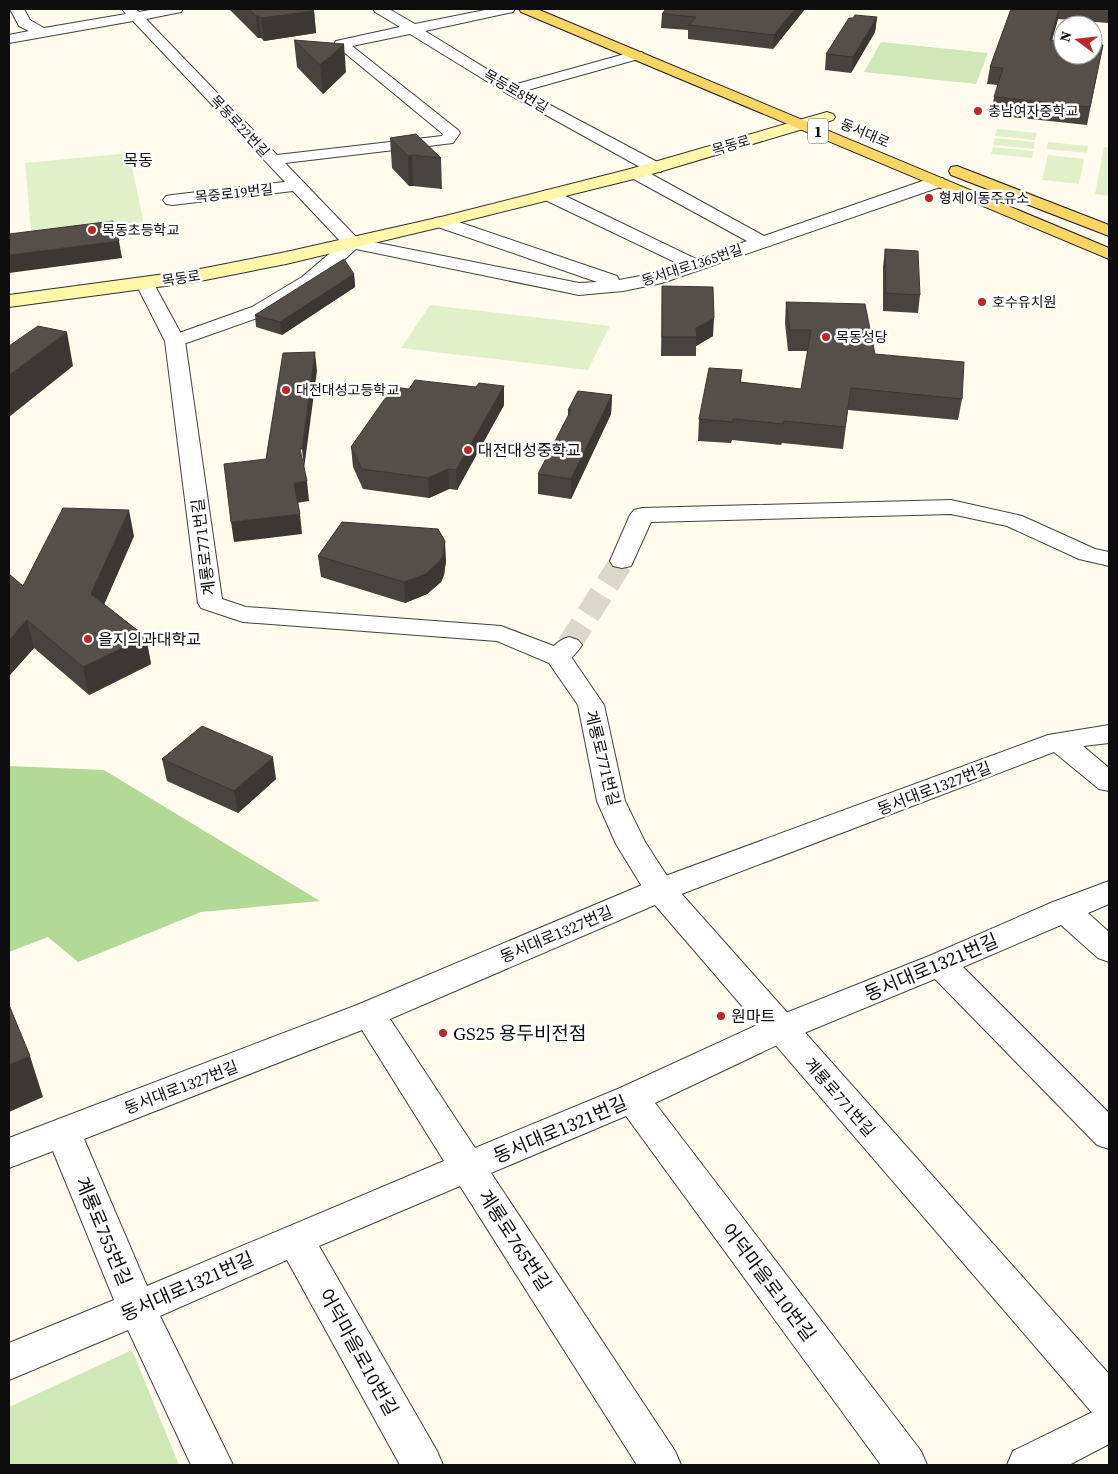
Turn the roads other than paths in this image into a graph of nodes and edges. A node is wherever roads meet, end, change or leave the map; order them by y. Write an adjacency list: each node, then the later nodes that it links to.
1 (15, 9): 6 (street); 9 (street)
2 (176, 9): 7 (street)
3 (380, 9): 8 (street, 목동로8번길)
4 (508, 9): 8 (street)
5 (526, 9): 11 (main road, 동서대로 / 1)
6 (9, 10)
7 (132, 12): 9 (street); 17 (street, 목동로22번길)
8 (412, 29): 12 (street, 목동로8번길); 17 (street)
9 (42, 33): 10 (street)
10 (9, 39)
11 (637, 55): 12 (street); 15 (main road, 동서대로 / 1)
12 (511, 90): 18 (street, 목동로8번길)
13 (800, 106): 14 (main road, 동서대로 / 1)
14 (827, 117): 15 (main road, 목동로); 16 (main road, 동서대로 / 1)
15 (802, 125): 18 (main road, 목동로); 20 (main road, 동서대로 / 1)
16 (845, 125)
17 (272, 160): 21 (street, 목동로22번길)
18 (656, 168): 19 (main road, 목동로)
19 (636, 173): 22 (main road, 목동로); 26 (street)
20 (941, 174): 25 (main road, 동서대로 / 1); 26 (street, 동서대로1365번길); 28 (main road, 동서대로 / 1)
21 (296, 186): 23 (street, 목중로19번길); 27 (street, 목동로22번길)
22 (549, 195): 24 (main road, 목동로); 29 (street)
23 (172, 200)
24 (441, 222): 27 (main road, 목동로); 31 (street)
25 (1109, 232)
26 (762, 242): 29 (street, 동서대로1365번길)
27 (352, 243): 30 (main road, 목동로); 31 (street, 동서대로1365번길); 33 (street, 목동로)
28 (1109, 254)
29 (695, 265): 31 (street, 동서대로1365번길)
30 (145, 284): 32 (main road, 목동로); 33 (street, 계룡로771번길)
31 (623, 285)
32 (9, 301)
33 (175, 341): 39 (street, 계룡로771번길)
34 (1109, 559): 35 (street)
35 (622, 561)
36 (1109, 734): 37 (street, 동서대로1327번길)
37 (1058, 741): 38 (street); 39 (street, 동서대로1327번길)
38 (1109, 782)
39 (660, 890): 44 (street, 동서대로1327번길); 45 (street, 계룡로771번길)
40 (1109, 892): 41 (street, 동서대로1321번길)
41 (1064, 910): 42 (street); 43 (street, 동서대로1321번길)
42 (1109, 950)
43 (940, 964): 45 (street, 동서대로1321번길); 48 (street)
44 (369, 1014): 47 (street, 동서대로1327번길); 50 (street, 계룡로765번길)
45 (780, 1029): 46 (street, 동서대로1321번길); 54 (street, 계룡로771번길)
46 (632, 1098): 50 (street, 동서대로1321번길); 59 (street, 어덕마을로10번길)
47 (63, 1132): 49 (street, 동서대로1327번길); 52 (street, 계룡로755번길)
48 (1109, 1135)
49 (9, 1153)
50 (468, 1167): 51 (street, 동서대로1321번길); 58 (street, 계룡로765번길)
51 (295, 1239): 52 (street, 동서대로1321번길); 57 (street, 어덕마을로10번길)
52 (137, 1308): 53 (street, 동서대로1321번길); 56 (street, 계룡로755번길)
53 (9, 1362)
54 (1109, 1402)
55 (1109, 1423): 60 (street)
56 (212, 1465)
57 (422, 1465)
58 (660, 1465)
59 (906, 1465)
60 (1028, 1465)

